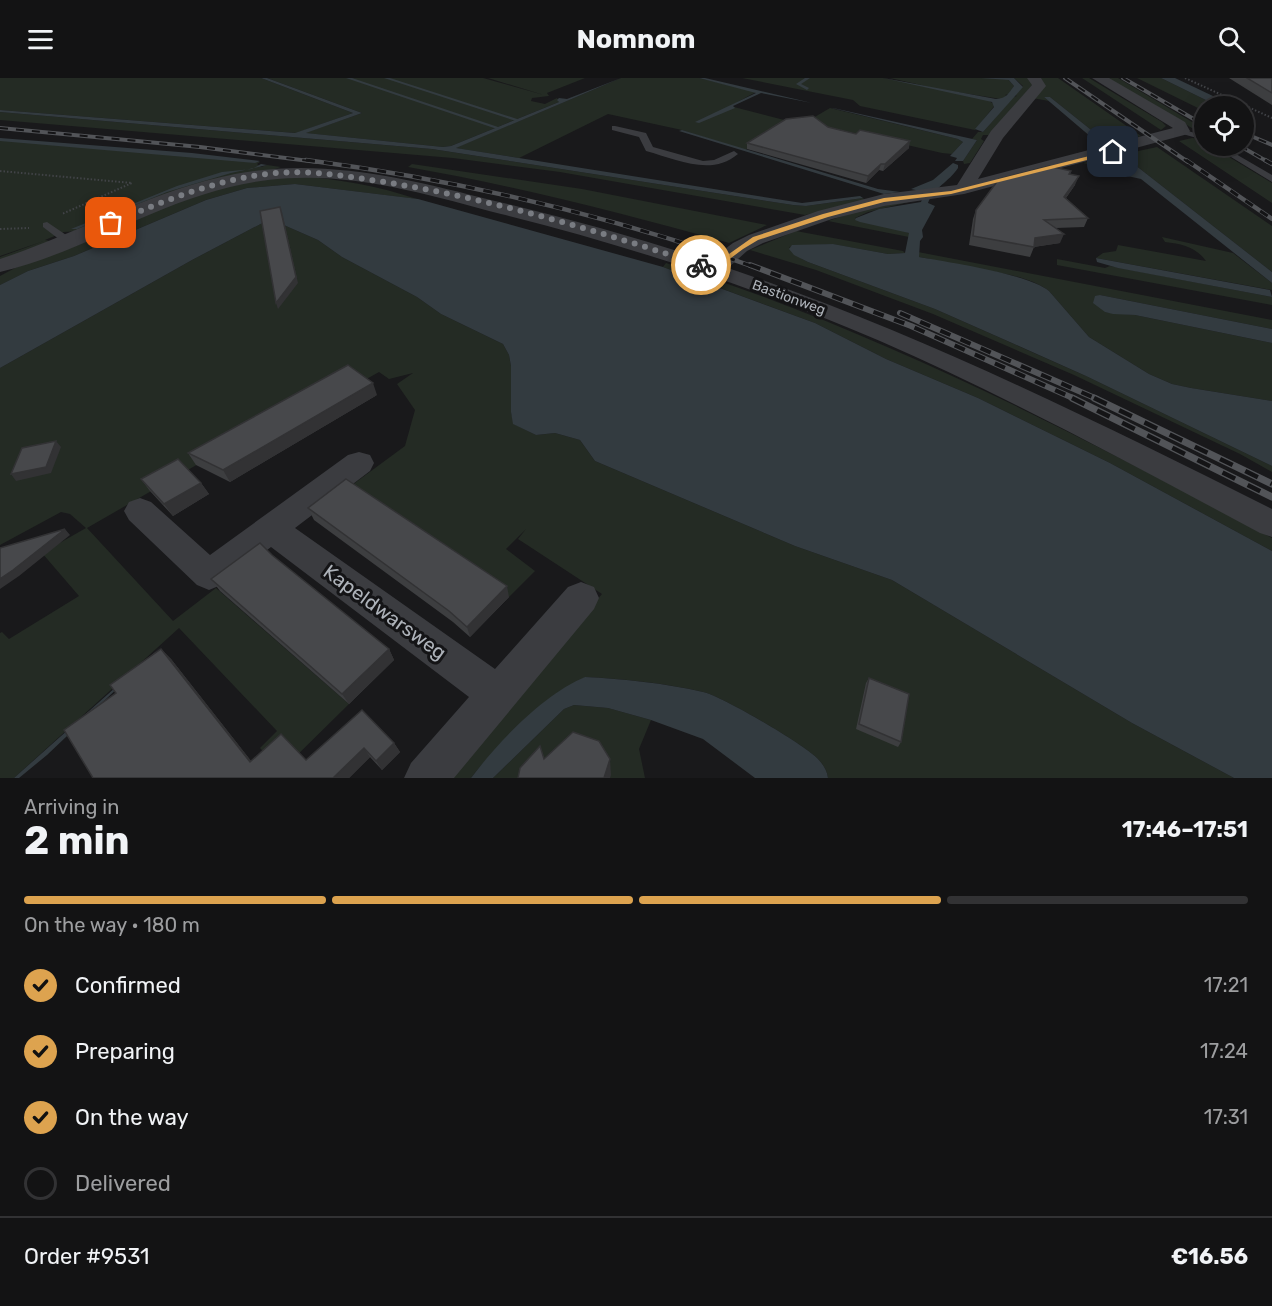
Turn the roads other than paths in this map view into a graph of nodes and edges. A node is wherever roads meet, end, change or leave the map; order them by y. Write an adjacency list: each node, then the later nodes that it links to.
1 (1034, 78): 9 (street)
2 (1099, 78): 4 (street)
3 (615, 128): 6 (lane)
4 (1182, 131): 5 (lane); 9 (street)
5 (1194, 135)
6 (734, 154)
7 (1234, 156): 8 (lane)
8 (1272, 179)
9 (964, 189): 13 (street)
10 (47, 225): 11 (lane)
11 (68, 241): 12 (street, Bastionweg); 13 (street, Bastionweg)
12 (0, 266)
13 (713, 269): 16 (street, Bastionweg)
14 (359, 463): 17 (street)
15 (140, 511): 17 (street)
16 (1272, 524)
17 (272, 528): 19 (street, Kapeldwarsweg)
18 (581, 598): 19 (street)
19 (498, 695): 20 (street)
20 (426, 778)

